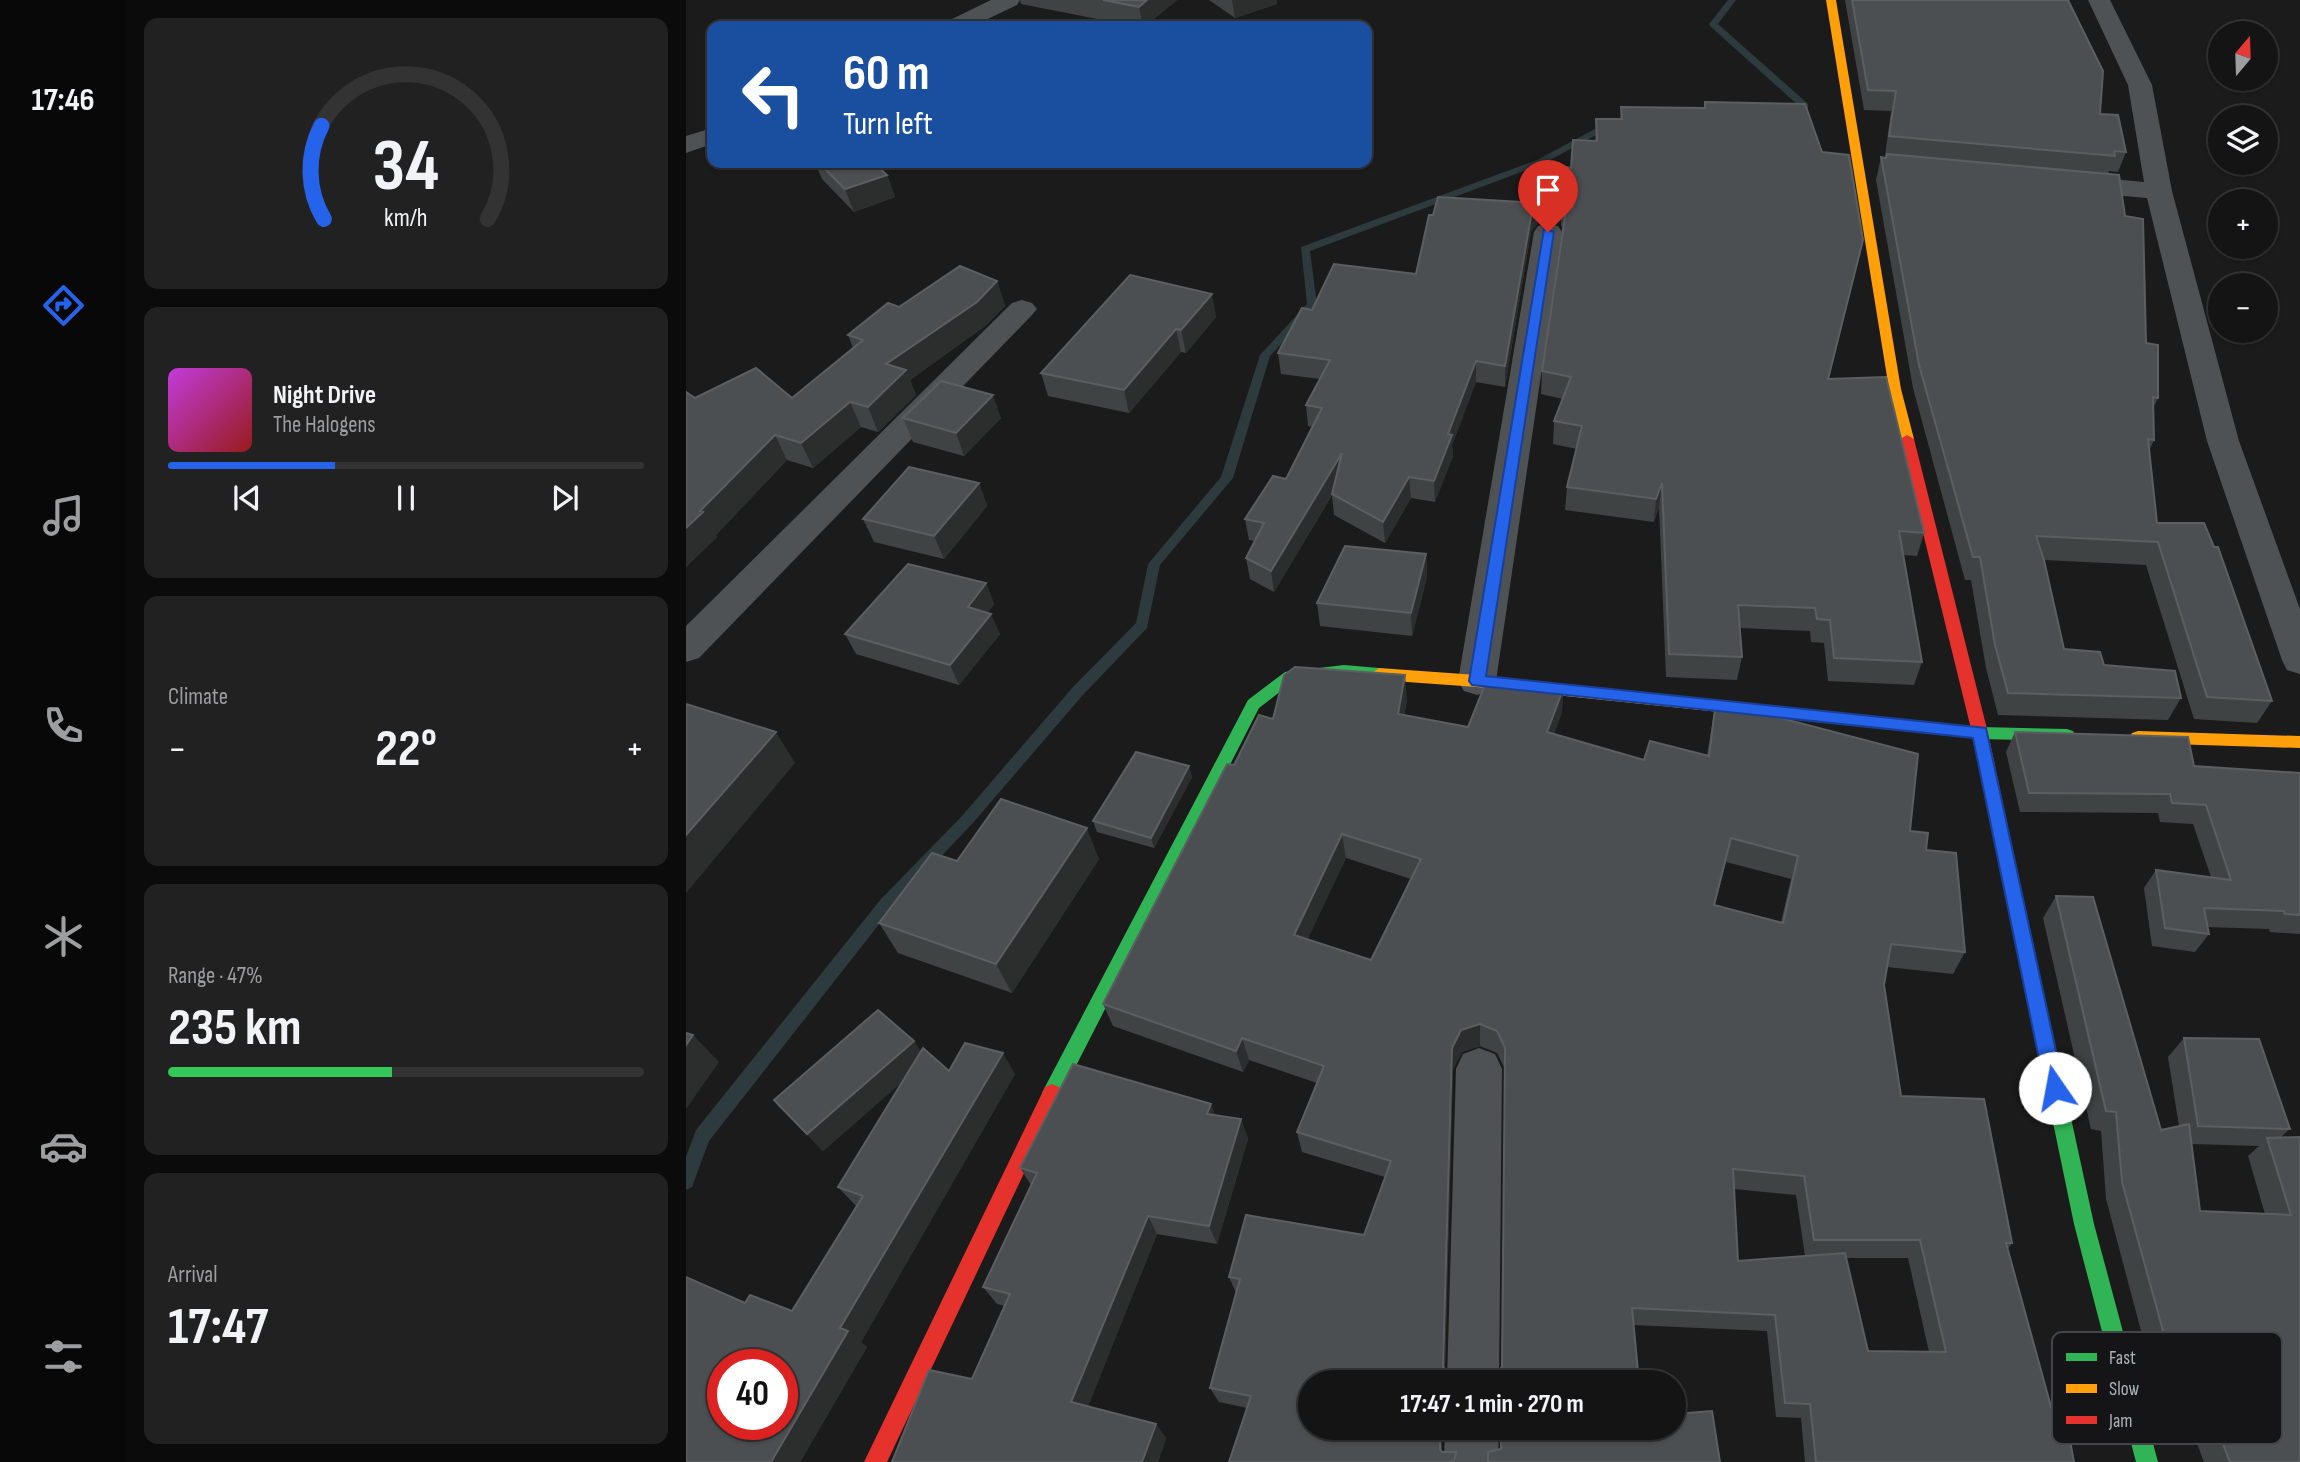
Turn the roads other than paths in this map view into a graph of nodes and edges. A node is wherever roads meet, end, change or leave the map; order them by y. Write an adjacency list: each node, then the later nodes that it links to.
1 (1009, 0): 4 (street)
2 (1831, 0): 7 (street)
3 (2091, 1): 10 (street)
4 (966, 21)
5 (707, 138): 6 (street)
6 (686, 145)
7 (1856, 164): 8 (street); 16 (street)
8 (1884, 166)
9 (2049, 181): 10 (street)
10 (2159, 191): 14 (street)
11 (1548, 232): 15 (street)
12 (1022, 309): 13 (street)
13 (686, 648)
14 (2300, 660)
15 (1477, 681): 16 (street); 25 (street)
16 (1980, 733): 17 (street); 21 (street)
17 (2077, 736)
18 (2119, 737): 19 (street)
19 (2300, 741)
20 (1479, 1069): 22 (street)
21 (2113, 1332)
22 (1473, 1370)
23 (1472, 1440): 26 (street)
24 (2142, 1444): 27 (street)
25 (875, 1462)
26 (1471, 1462)
27 (2147, 1462)

